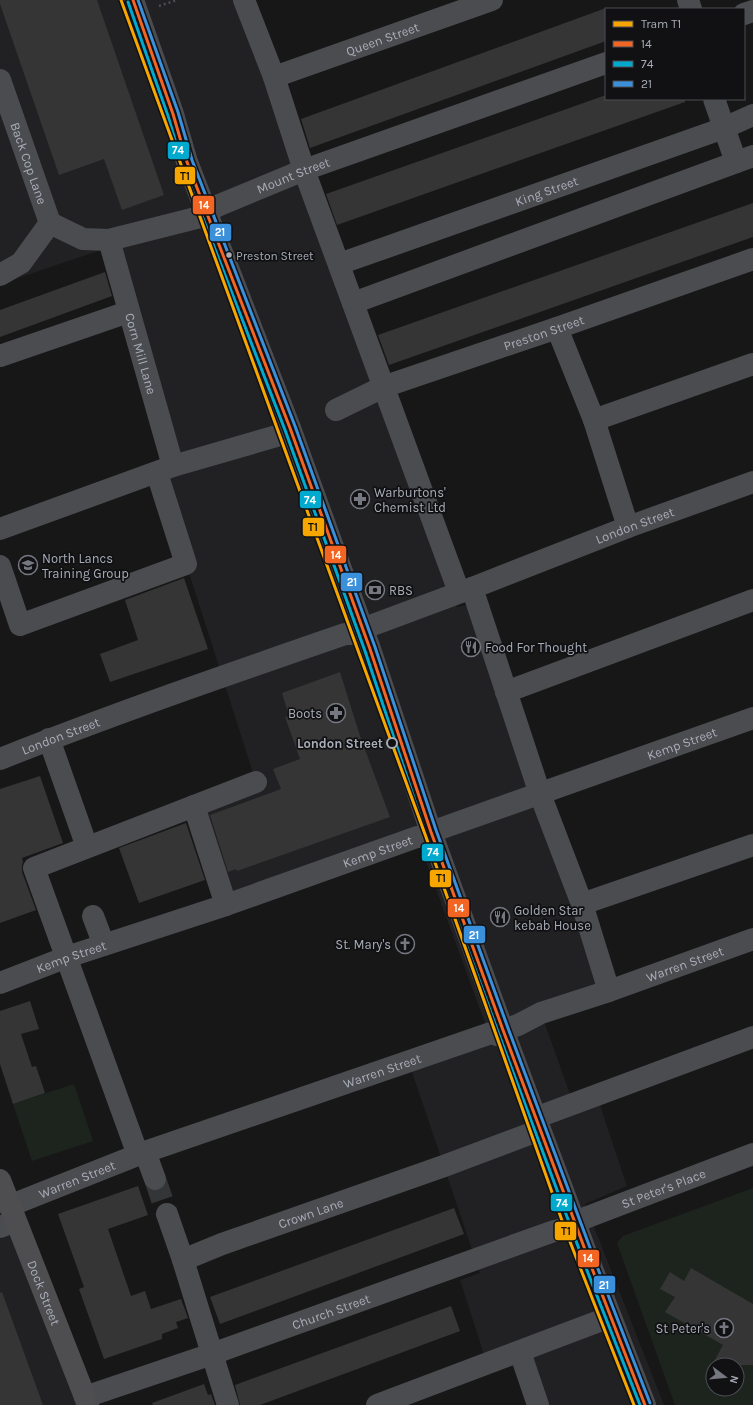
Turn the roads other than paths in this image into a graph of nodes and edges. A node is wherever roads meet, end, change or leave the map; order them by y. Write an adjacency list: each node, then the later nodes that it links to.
1 (133, 0): 12 (street)
2 (244, 0): 5 (street)
3 (492, 0): 5 (street, Queen Street)
4 (605, 63): 11 (street, Mount Street)
5 (274, 77): 11 (street)
6 (0, 80): 13 (street, Back Cop Lane)
7 (714, 100): 9 (street)
8 (753, 115): 9 (street, King Street)
9 (724, 128): 10 (street); 16 (street, King Street)
10 (744, 159): 18 (street)
11 (304, 170): 12 (street, Mount Street); 16 (street)
12 (207, 211): 14 (street, Mount Street); 26 (street)
13 (50, 223): 14 (street, Mount Street); 17 (street)
14 (108, 240): 19 (street, Corn Mill Lane)
15 (753, 259): 20 (street, Preston Street)
16 (339, 264): 18 (street)
17 (0, 275)
18 (352, 303): 23 (street)
19 (128, 312): 21 (street); 27 (street, Corn Mill Lane)
20 (557, 328): 23 (street, Preston Street); 25 (street)
21 (0, 356)
22 (753, 364): 25 (street)
23 (383, 388): 24 (street, Preston Street); 32 (street)
24 (336, 410)
25 (594, 420): 29 (street)
26 (290, 428): 27 (street); 34 (street)
27 (165, 470): 30 (street); 31 (street, Corn Mill Lane)
28 (753, 482): 29 (street, London Street)
29 (628, 527): 32 (street, London Street)
30 (0, 529)
31 (0, 566)
32 (466, 590): 34 (street, London Street); 35 (street)
33 (753, 600): 35 (street)
34 (362, 629): 37 (street, London Street); 42 (street)
35 (506, 692): 40 (street)
36 (753, 718): 40 (street, Kemp Street)
37 (50, 739): 38 (street, London Street); 44 (street)
38 (0, 759)
39 (256, 782): 41 (street)
40 (540, 794): 42 (street, Kemp Street); 45 (street)
41 (194, 806): 44 (street); 46 (street)
42 (431, 832): 46 (street, Kemp Street); 53 (street)
43 (753, 845): 45 (street)
44 (87, 847): 50 (street)
45 (582, 904): 52 (street)
46 (226, 905): 49 (street, Kemp Street)
47 (93, 916): 49 (street)
48 (753, 939): 52 (street, Warren Street)
49 (104, 945): 50 (street, Kemp Street)
50 (67, 957): 51 (street, Kemp Street); 56 (street)
51 (0, 983)
52 (609, 991): 53 (street, Warren Street)
53 (503, 1030): 55 (street); 56 (street, Warren Street)
54 (753, 1037): 55 (street, Crown Lane)
55 (535, 1126): 62 (street); 63 (street, Crown Lane)
56 (142, 1154): 58 (street); 61 (street, Warren Street)
57 (753, 1154): 62 (street, St Peter's Place)
58 (155, 1179)
59 (0, 1180): 61 (highway, Dock Street)
60 (167, 1214): 63 (street)
61 (8, 1218): 67 (highway, Dock Street)
62 (575, 1223): 64 (street); 66 (street, Church Street)
63 (183, 1260): 66 (street)
64 (610, 1316): 65 (street); 71 (street)
65 (520, 1352): 69 (street); 70 (street)
66 (212, 1354): 67 (street, Church Street); 68 (street)
67 (86, 1401)
68 (228, 1405)
69 (377, 1405)
70 (538, 1405)
71 (645, 1405)

